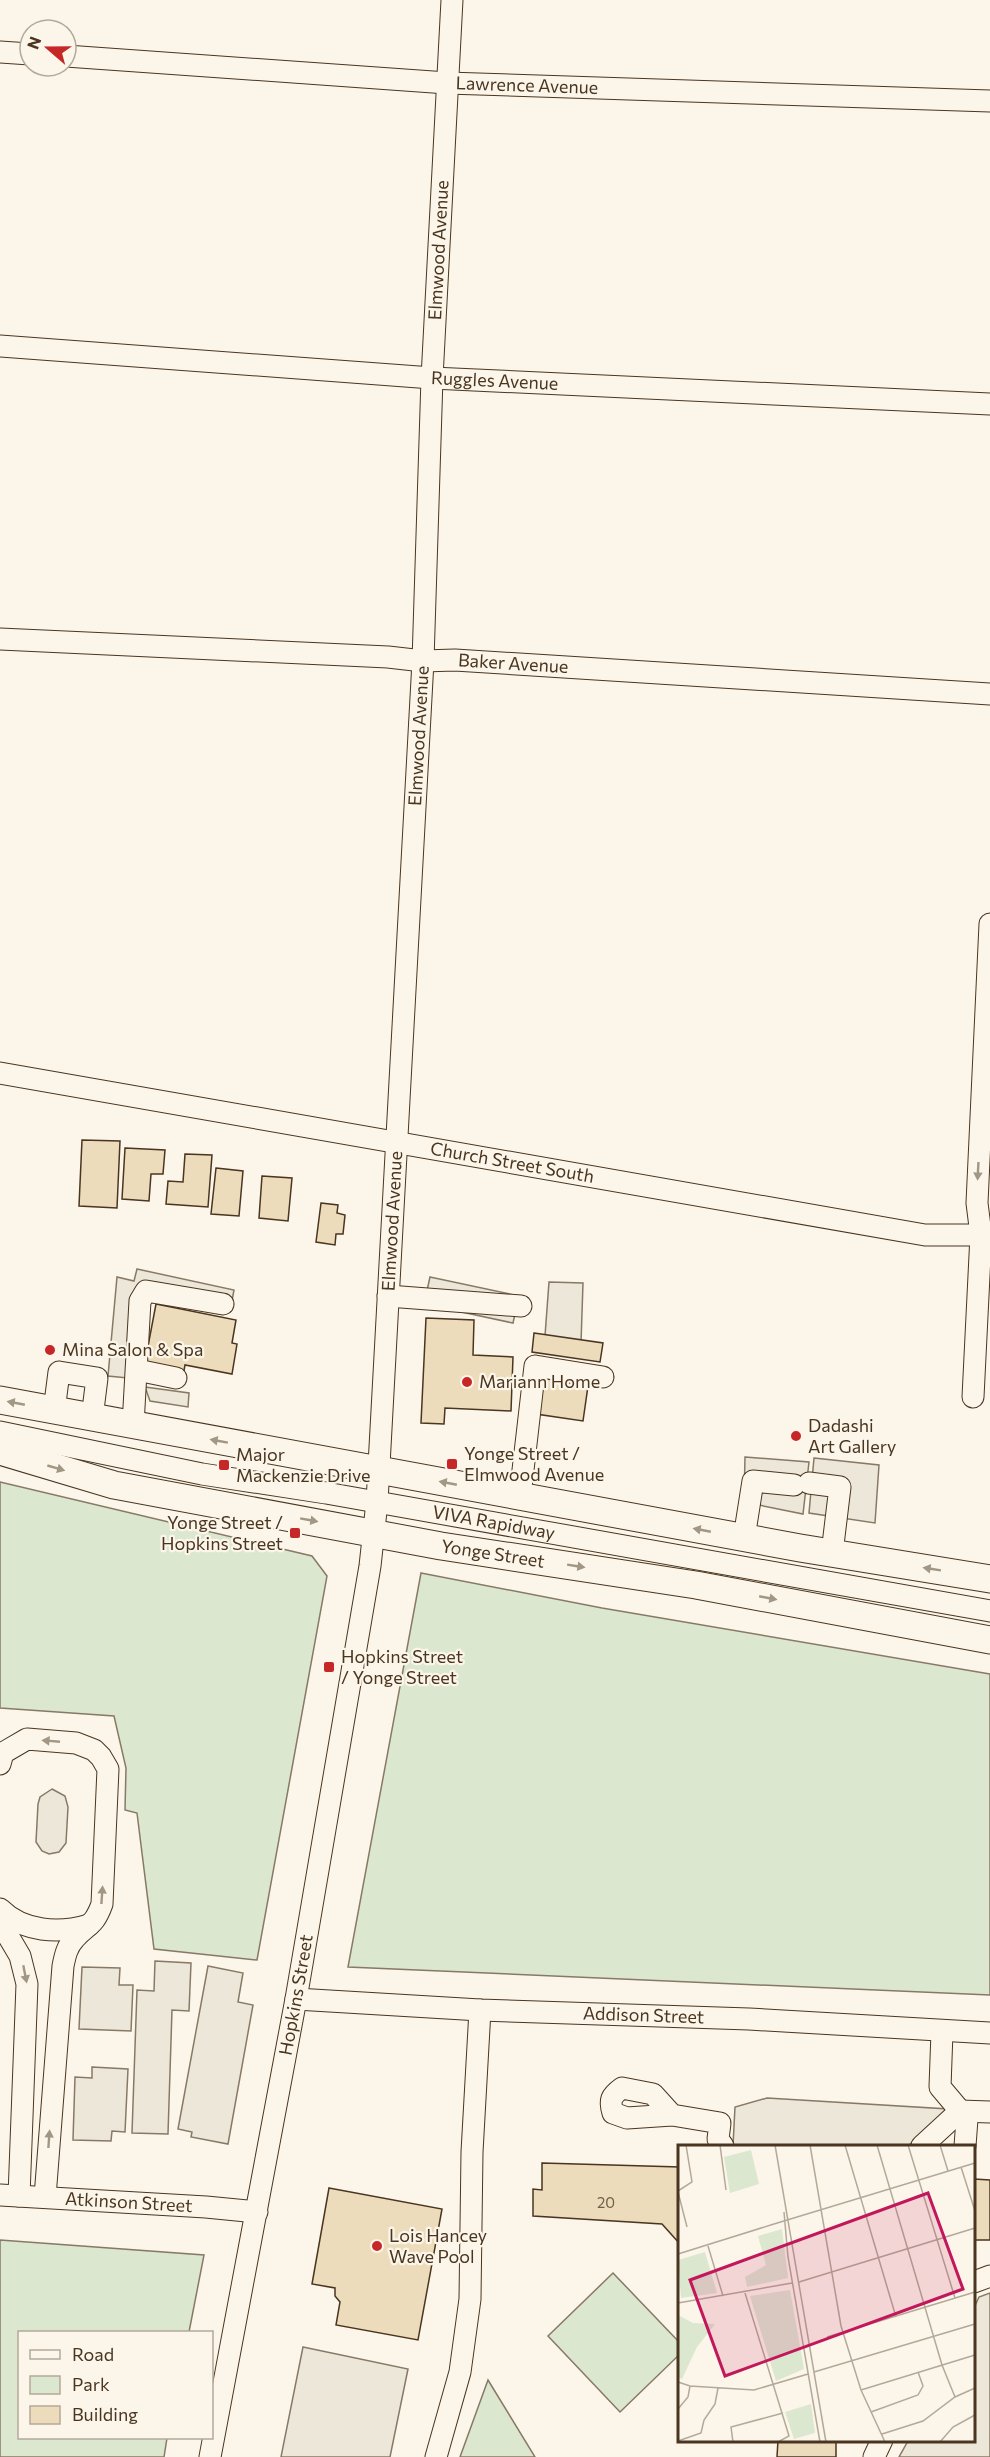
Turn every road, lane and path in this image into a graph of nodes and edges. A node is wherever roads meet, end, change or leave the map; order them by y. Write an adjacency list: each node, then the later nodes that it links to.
1 (452, 0): 5 (street, Elmwood Avenue)
2 (0, 52): 3 (street)
3 (18, 53)
4 (78, 57): 5 (street, Lawrence Avenue)
5 (447, 83): 6 (street, Lawrence Avenue); 8 (street, Elmwood Avenue)
6 (990, 101)
7 (0, 346): 8 (street, Ruggles Avenue)
8 (432, 378): 9 (street, Ruggles Avenue); 11 (street, Elmwood Avenue)
9 (990, 404)
10 (0, 639): 11 (street, Baker Avenue)
11 (423, 661): 12 (street, Baker Avenue); 15 (street, Elmwood Avenue)
12 (990, 694)
13 (990, 924): 17 (street, one-way to 17)
14 (0, 1073): 15 (street, Church Street South)
15 (396, 1143): 17 (street, Church Street South); 18 (street, Elmwood Avenue)
16 (990, 1202): 17 (street)
17 (986, 1235): 24 (street)
18 (388, 1296): 20 (street); 31 (street, Elmwood Avenue)
19 (222, 1304): 21 (street)
20 (521, 1306)
21 (137, 1370): 23 (street); 28 (street)
22 (603, 1377): 32 (street)
23 (176, 1378)
24 (973, 1397)
25 (0, 1400): 26 (main road, one-way to 25)
26 (54, 1411): 27 (main road); 27 (street)
27 (92, 1418): 28 (main road)
28 (133, 1425): 31 (main road, one-way to 28)
29 (0, 1432): 33 (street, VIVA Rapidway)
30 (0, 1451): 34 (main road, Yonge Street, one-way to 34)
31 (380, 1470): 32 (main road, one-way to 31); 33 (street, Elmwood Avenue)
32 (520, 1496): 35 (main road, one-way to 32)
33 (377, 1502): 34 (street, Hopkins Street); 38 (street, VIVA Rapidway)
34 (374, 1532): 39 (main road, Yonge Street, one-way to 39); 44 (street, Hopkins Street)
35 (744, 1538): 36 (main road); 36 (street)
36 (832, 1553): 37 (main road, one-way to 36)
37 (990, 1579)
38 (990, 1611)
39 (990, 1640)
40 (0, 1764): 43 (street, one-way to 40)
41 (0, 1909): 43 (street)
42 (0, 1922): 54 (street, one-way to 54)
43 (93, 1923): 55 (street, one-way to 43)
44 (296, 1999): 45 (street, Addison Street); 56 (street, Hopkins Street)
45 (480, 2010): 46 (street, Addison Street); 61 (street)
46 (942, 2032): 47 (street, Addison Street); 48 (street)
47 (990, 2033)
48 (960, 2110): 49 (street); 52 (street); 53 (street)
49 (990, 2112)
50 (672, 2115): 51 (street)
51 (722, 2145)
52 (923, 2145)
53 (965, 2145)
54 (9, 2196): 55 (street, Atkinson Street)
55 (45, 2198): 56 (street, Atkinson Street)
56 (257, 2212): 60 (street, Hopkins Street)
57 (990, 2276): 58 (street)
58 (975, 2282)
59 (881, 2442): 62 (street)
60 (210, 2457)
61 (436, 2457)
62 (874, 2457)

